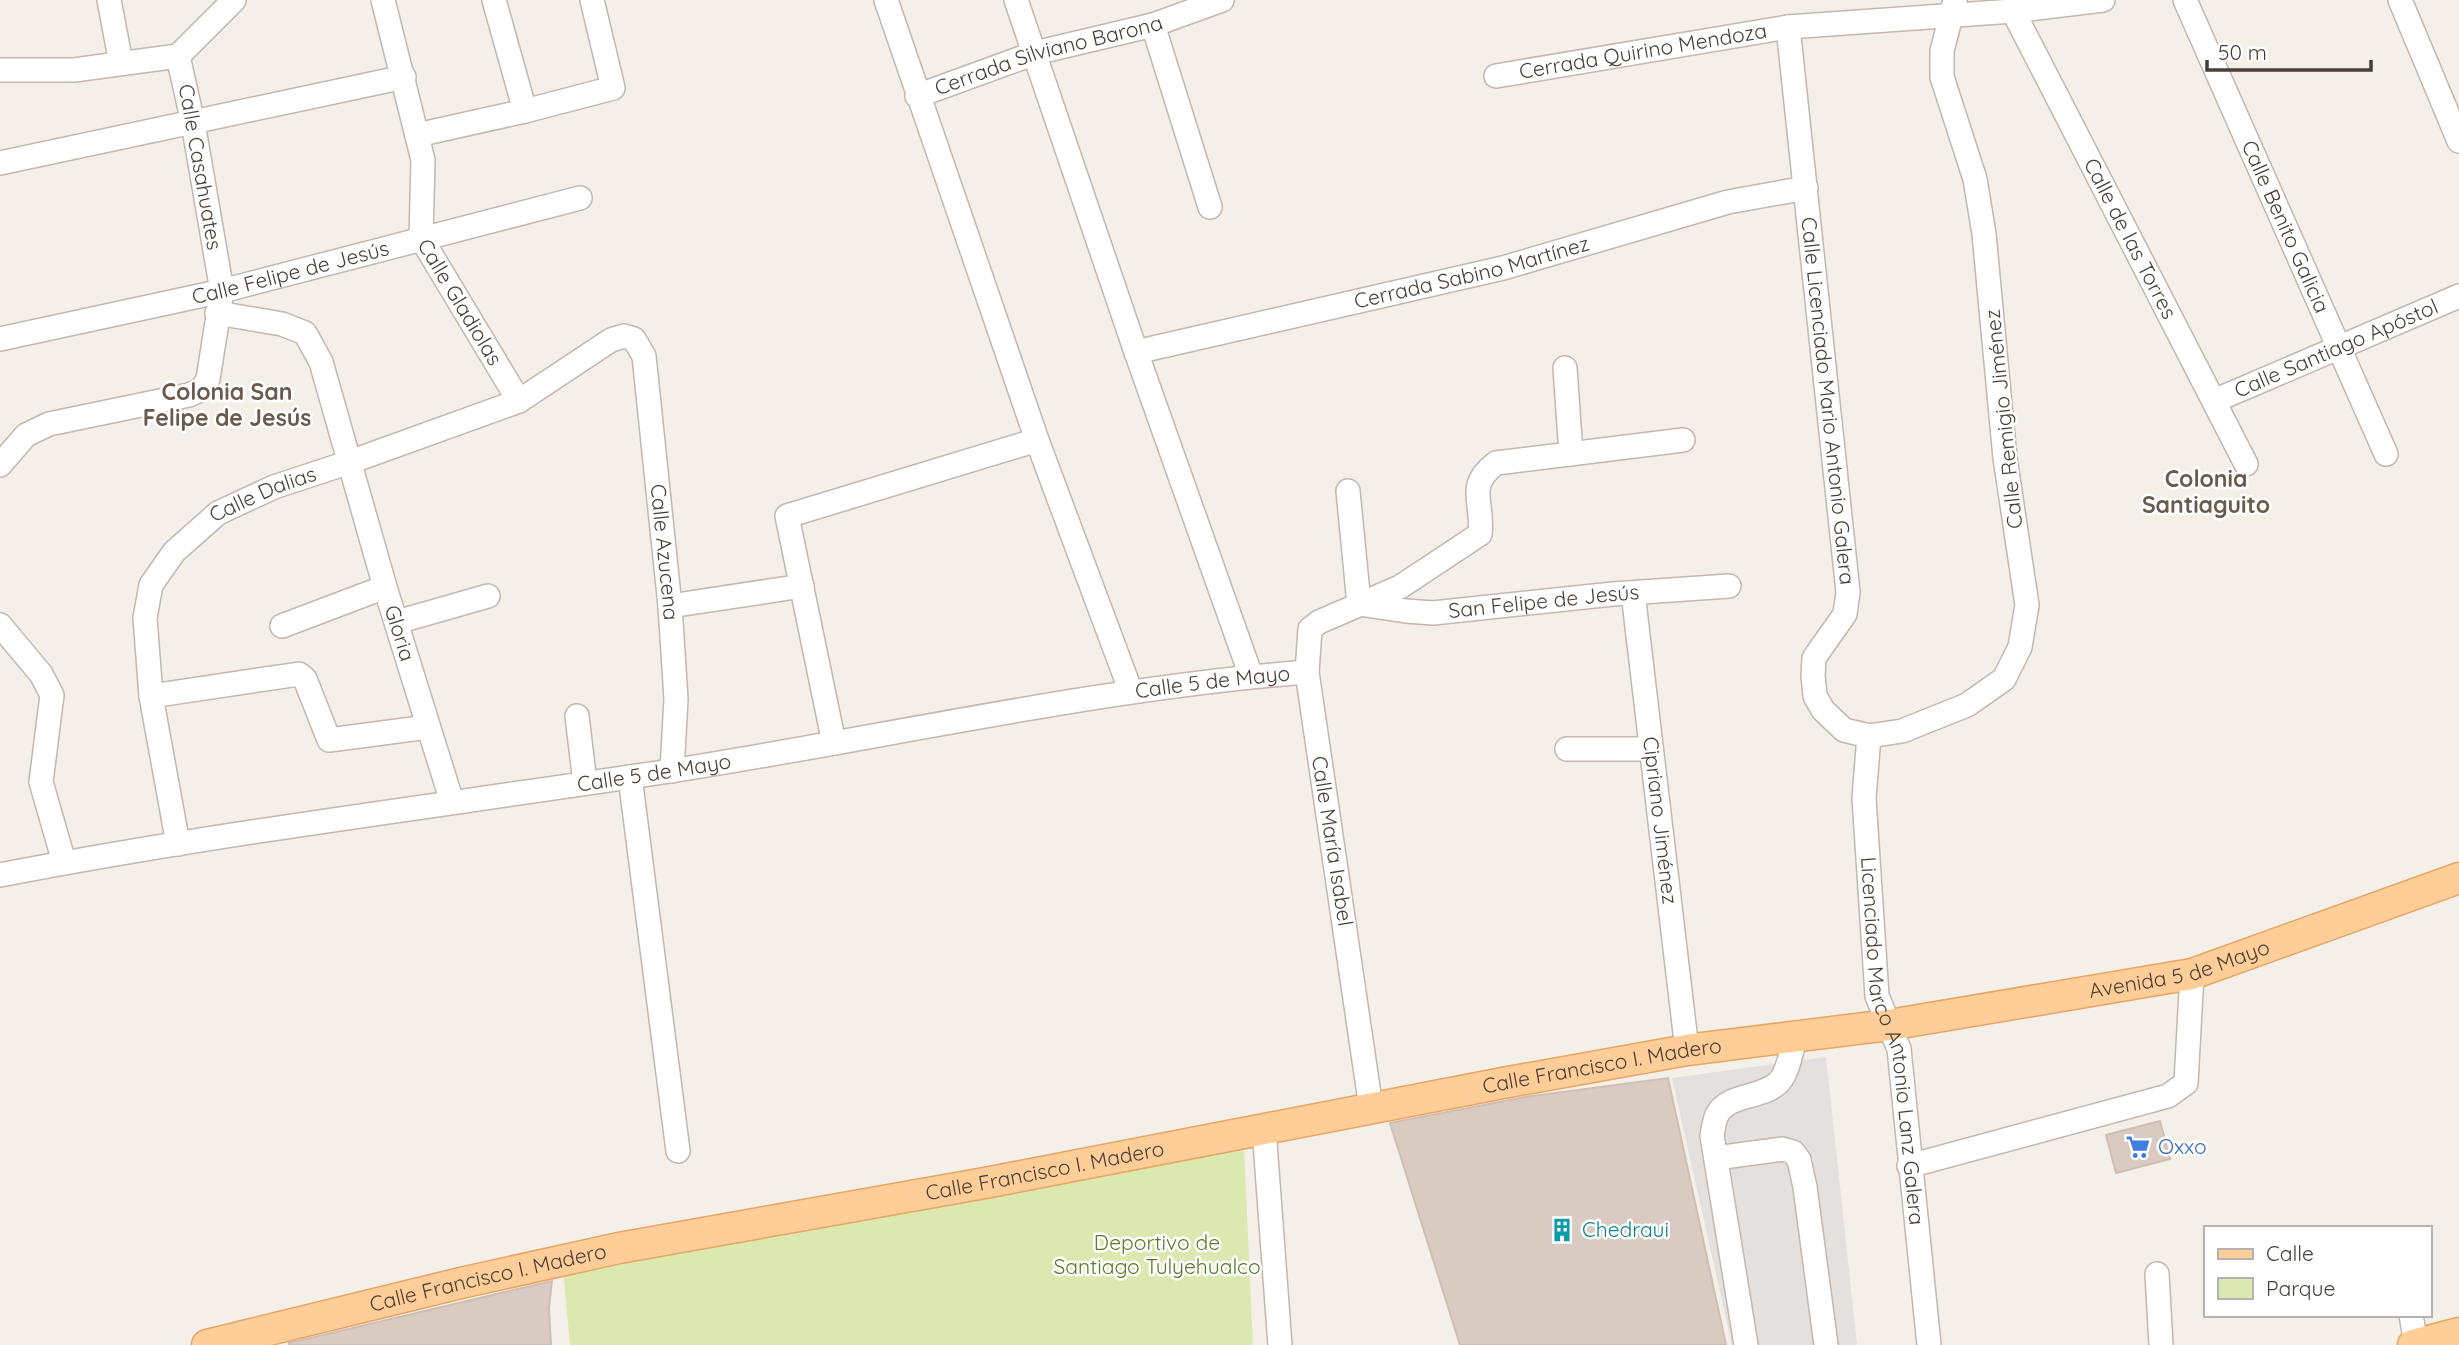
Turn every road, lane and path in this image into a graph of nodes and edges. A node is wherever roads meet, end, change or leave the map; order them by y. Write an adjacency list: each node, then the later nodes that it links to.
1 (109, 0): 18 (street)
2 (234, 0): 17 (street)
3 (383, 0): 21 (street, Calle Gladiolas)
4 (494, 0): 23 (street)
5 (592, 0): 23 (street)
6 (886, 0): 22 (street)
7 (1016, 0): 16 (street)
8 (1222, 0): 14 (street, Cerrada Silviano Barona)
9 (2104, 0): 13 (street, Cerrada Quirino Mendoza)
10 (2185, 0): 36 (street, Calle Benito Galicia)
11 (2400, 0): 26 (street)
12 (1953, 7): 13 (street, Cerrada Quirino Mendoza); 15 (street, Cerrada Quirino Mendoza); 65 (street, Calle Remigio Jiménez)
13 (2013, 10): 40 (street, Calle de las Torres)
14 (1153, 25): 16 (street, Cerrada Silviano Barona); 30 (street)
15 (1788, 27): 20 (street, Cerrada Quirino Mendoza); 28 (street, Calle Licenciado Mario Antonio Galera)
16 (1035, 53): 22 (street, Cerrada Silviano Barona); 37 (street)
17 (178, 56): 18 (street); 24 (street, Calle Casahuates)
18 (121, 63): 19 (street)
19 (0, 70)
20 (1496, 76)
21 (404, 77): 24 (street); 25 (street, Calle Gladiolas)
22 (917, 96): 41 (street)
23 (525, 111): 25 (street)
24 (193, 123): 27 (street); 33 (street, Calle Casahuates)
25 (417, 135): 31 (street, Calle Gladiolas)
26 (2459, 141)
27 (0, 163)
28 (1805, 188): 37 (street, Cerrada Sabino Martínez); 65 (street, Calle Licenciado Mario Antonio Galera)
29 (580, 198): 31 (street, Calle Felipe de Jesús)
30 (1210, 207)
31 (421, 237): 33 (street, Calle Felipe de Jesús); 39 (street, Calle Gladiolas)
32 (2459, 296): 36 (street, Calle Santiago Apóstol)
33 (220, 302): 34 (street, Calle Felipe de Jesús); 45 (street, Gloria); 47 (street, Calle Casahuates)
34 (0, 339)
35 (634, 339): 39 (street, Calle Dalias); 55 (street, Calle Azucena)
36 (2339, 347): 40 (street, Calle Santiago Apóstol); 44 (street, Calle Benito Galicia)
37 (1136, 352): 60 (street)
38 (1565, 368): 43 (street)
39 (519, 401): 45 (street, Calle Dalias)
40 (2214, 401): 46 (street, Calle de las Torres)
41 (1037, 440): 49 (street); 61 (street)
42 (1683, 440): 43 (street)
43 (1571, 454): 54 (street)
44 (2386, 454)
45 (350, 462): 51 (street, Gloria); 62 (street, Calle Dalias)
46 (2246, 464)
47 (0, 465)
48 (1348, 491): 54 (street)
49 (802, 586): 55 (street); 66 (street)
50 (1728, 586): 52 (street, San Felipe de Jesús)
51 (386, 587): 56 (street, Gloria); 58 (street)
52 (1633, 593): 54 (street, San Felipe de Jesús); 68 (street, Cipriano Jiménez)
53 (488, 596): 56 (street)
54 (1359, 604): 59 (street, Calle María Isabel)
55 (670, 606): 69 (street, Calle Azucena)
56 (397, 622): 64 (street, Gloria)
57 (0, 625): 74 (street)
58 (282, 626)
59 (1307, 672): 60 (street, Calle 5 de Mayo); 81 (street, Calle María Isabel)
60 (1251, 676): 61 (street, Calle 5 de Mayo)
61 (1131, 692): 66 (street, Calle 5 de Mayo)
62 (151, 696): 64 (street); 73 (street, Calle Dalias)
63 (577, 716): 71 (street)
64 (428, 727): 72 (street, Gloria)
65 (1869, 736): 78 (street, Licenciado Marco Antonio Lanz Galera)
66 (834, 743): 69 (street, Calle 5 de Mayo)
67 (1567, 749): 68 (street)
68 (1650, 749): 80 (street, Cipriano Jiménez)
69 (672, 771): 70 (street, Calle 5 de Mayo)
70 (630, 777): 71 (street, Calle 5 de Mayo); 83 (street)
71 (585, 783): 72 (street, Calle 5 de Mayo)
72 (452, 802): 73 (street, Calle 5 de Mayo)
73 (178, 844): 74 (street, Calle 5 de Mayo)
74 (64, 862): 75 (street, Calle 5 de Mayo)
75 (0, 875)
76 (2459, 878): 77 (main road, Avenida 5 de Mayo)
77 (2192, 974): 78 (main road, Avenida 5 de Mayo); 85 (street)
78 (1889, 1025): 79 (main road, Calle Francisco I. Madero); 85 (street, Licenciado Marco Antonio Lanz Galera)
79 (1796, 1036): 80 (main road, Calle Francisco I. Madero); 84 (street)
80 (1687, 1050): 81 (main road, Calle Francisco I. Madero)
81 (1371, 1108): 82 (main road, Calle Francisco I. Madero)
82 (1264, 1129): 89 (main road, Calle Francisco I. Madero); 90 (street)
83 (678, 1150)
84 (1716, 1158): 91 (street); 92 (street)
85 (1909, 1166): 93 (street, Licenciado Marco Antonio Lanz Galera)
86 (2157, 1274): 94 (street)
87 (2411, 1317): 95 (street)
88 (2459, 1333): 95 (main road)
89 (207, 1345)
90 (1280, 1345)
91 (1746, 1345)
92 (1826, 1345)
93 (1929, 1345)
94 (2161, 1345)
95 (2415, 1345)

